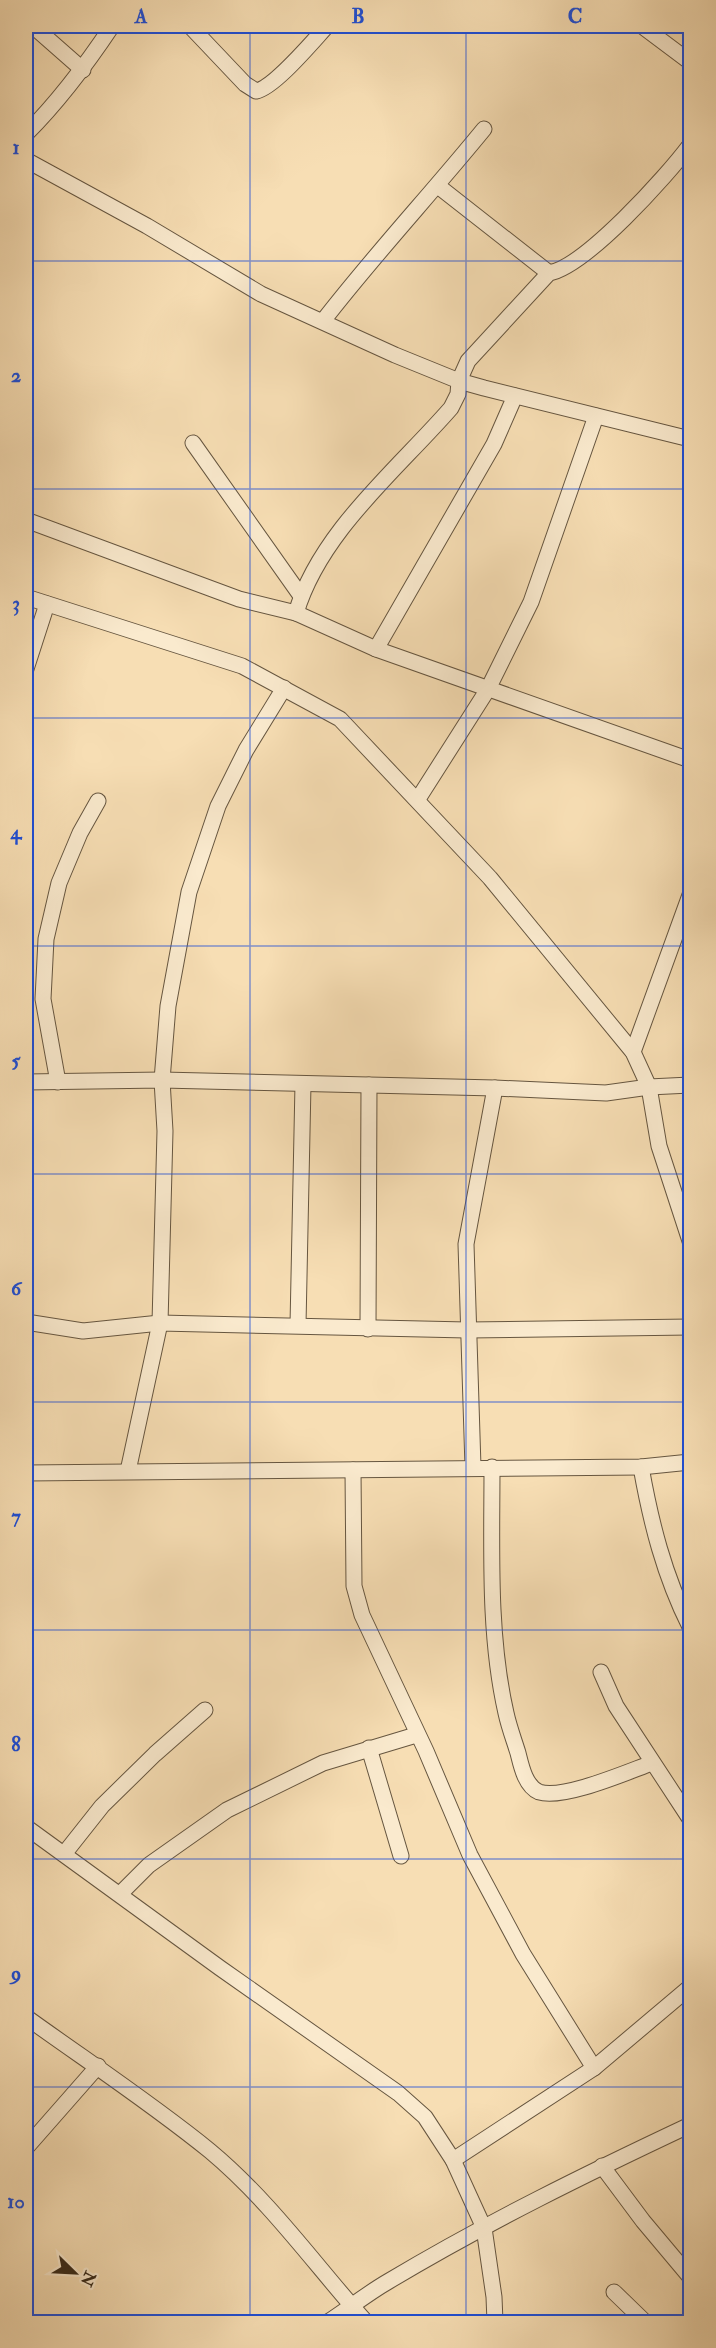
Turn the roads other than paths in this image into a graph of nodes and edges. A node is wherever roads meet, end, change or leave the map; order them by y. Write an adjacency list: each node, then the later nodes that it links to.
1 (33, 26): 7 (street)
2 (112, 26): 7 (street)
3 (190, 26): 4 (street)
4 (327, 26)
5 (642, 26): 6 (street)
6 (690, 62)
7 (83, 70): 9 (street)
8 (484, 129): 12 (street)
9 (26, 134)
10 (690, 145): 13 (street)
11 (26, 160): 14 (street)
12 (438, 186): 13 (street); 14 (street)
13 (549, 273): 15 (street)
14 (323, 321): 15 (street)
15 (459, 381): 16 (street); 21 (street)
16 (515, 396): 17 (street); 25 (street)
17 (596, 416): 18 (street); 28 (street)
18 (690, 439)
19 (193, 443): 21 (street)
20 (26, 520): 24 (street)
21 (301, 596): 24 (street)
22 (26, 597): 23 (street)
23 (47, 604): 26 (street); 27 (street)
24 (296, 613): 25 (street)
25 (376, 649): 28 (street)
26 (26, 669)
27 (284, 688): 30 (street); 34 (street)
28 (488, 689): 29 (street); 30 (street)
29 (690, 760)
30 (418, 800): 33 (street)
31 (98, 801): 36 (street)
32 (690, 895): 33 (street)
33 (633, 1052): 39 (street)
34 (162, 1080): 36 (street); 37 (street); 44 (street)
35 (26, 1082): 36 (street)
36 (58, 1082)
37 (303, 1084): 38 (street); 45 (street)
38 (369, 1085): 40 (street); 47 (street)
39 (649, 1087): 40 (street); 41 (street); 42 (street)
40 (495, 1088): 48 (street)
41 (687, 1088)
42 (690, 1241)
43 (26, 1322): 44 (street)
44 (160, 1323): 45 (street); 54 (street)
45 (298, 1325): 47 (street)
46 (690, 1327): 48 (street)
47 (368, 1329): 48 (street)
48 (467, 1330): 50 (street)
49 (690, 1462): 52 (street)
50 (473, 1467): 51 (street); 53 (street)
51 (492, 1467): 52 (street); 61 (street)
52 (641, 1467): 56 (street)
53 (353, 1470): 54 (street); 59 (street)
54 (128, 1471): 55 (street)
55 (26, 1473)
56 (690, 1627)
57 (601, 1672): 61 (street)
58 (206, 1710): 64 (street)
59 (416, 1735): 60 (street); 70 (street)
60 (369, 1748): 65 (street); 66 (street)
61 (652, 1763): 62 (street)
62 (690, 1819)
63 (26, 1827): 64 (street)
64 (64, 1854): 66 (street)
65 (401, 1856)
66 (120, 1894): 73 (street)
67 (690, 1987): 70 (street)
68 (26, 2017): 69 (street)
69 (98, 2066): 72 (street); 78 (street)
70 (594, 2068): 73 (street)
71 (690, 2125): 74 (street)
72 (26, 2148)
73 (453, 2160): 75 (street)
74 (602, 2166): 75 (street); 76 (street)
75 (484, 2228): 78 (street); 81 (street)
76 (690, 2277)
77 (614, 2292): 82 (street)
78 (352, 2306): 79 (street); 80 (street)
79 (328, 2322)
80 (366, 2322)
81 (495, 2322)
82 (645, 2322)

